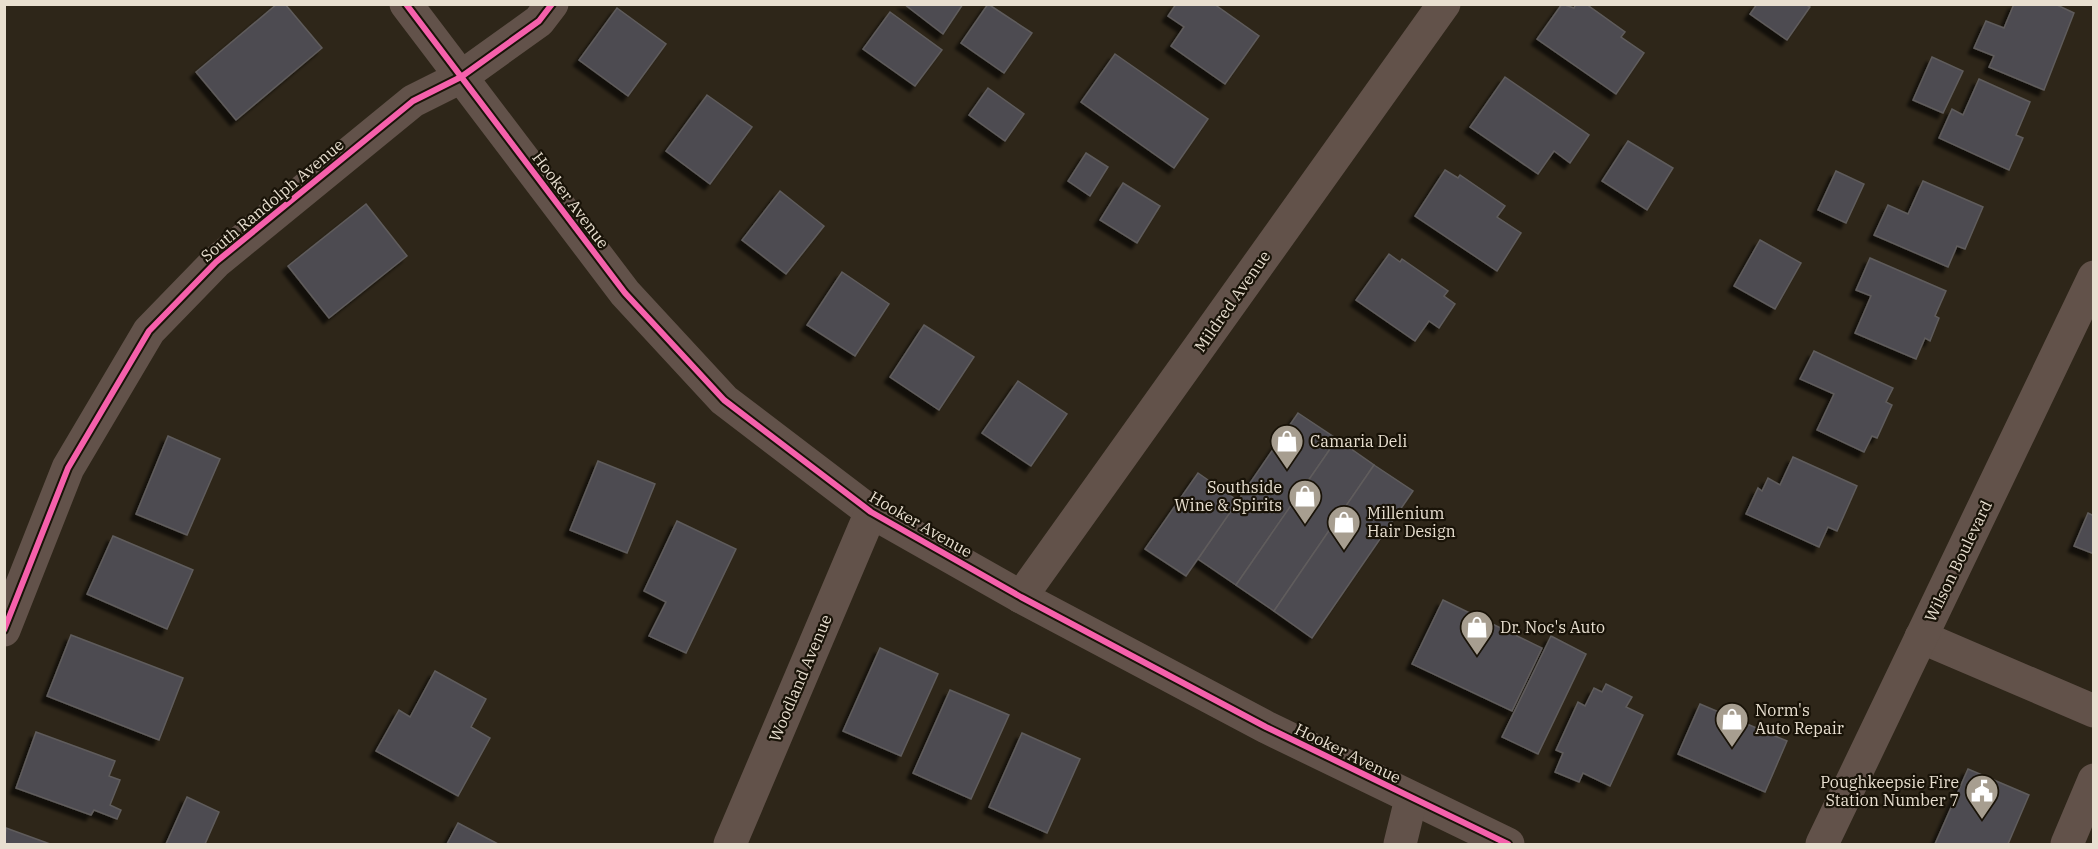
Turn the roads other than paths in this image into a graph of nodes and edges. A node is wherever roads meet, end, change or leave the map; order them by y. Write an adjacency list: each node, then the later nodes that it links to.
1 (406, 4): 4 (street, Hooker Avenue)
2 (552, 4): 4 (street, South Randolph Avenue)
3 (1444, 4): 7 (street, Mildred Avenue)
4 (460, 77): 6 (street, Hooker Avenue); 8 (street, South Randolph Avenue)
5 (2094, 277): 9 (street, Wilson Boulevard)
6 (871, 512): 7 (street, Hooker Avenue); 13 (street, Woodland Avenue)
7 (1021, 597): 12 (street, Hooker Avenue)
8 (4, 630)
9 (1922, 637): 10 (street); 16 (street, Wilson Boulevard)
10 (2094, 711)
11 (2094, 780): 17 (street)
12 (1411, 799): 14 (street); 15 (street, Hooker Avenue)
13 (730, 844)
14 (1400, 844)
15 (1508, 844)
16 (1822, 844)
17 (2067, 844)

